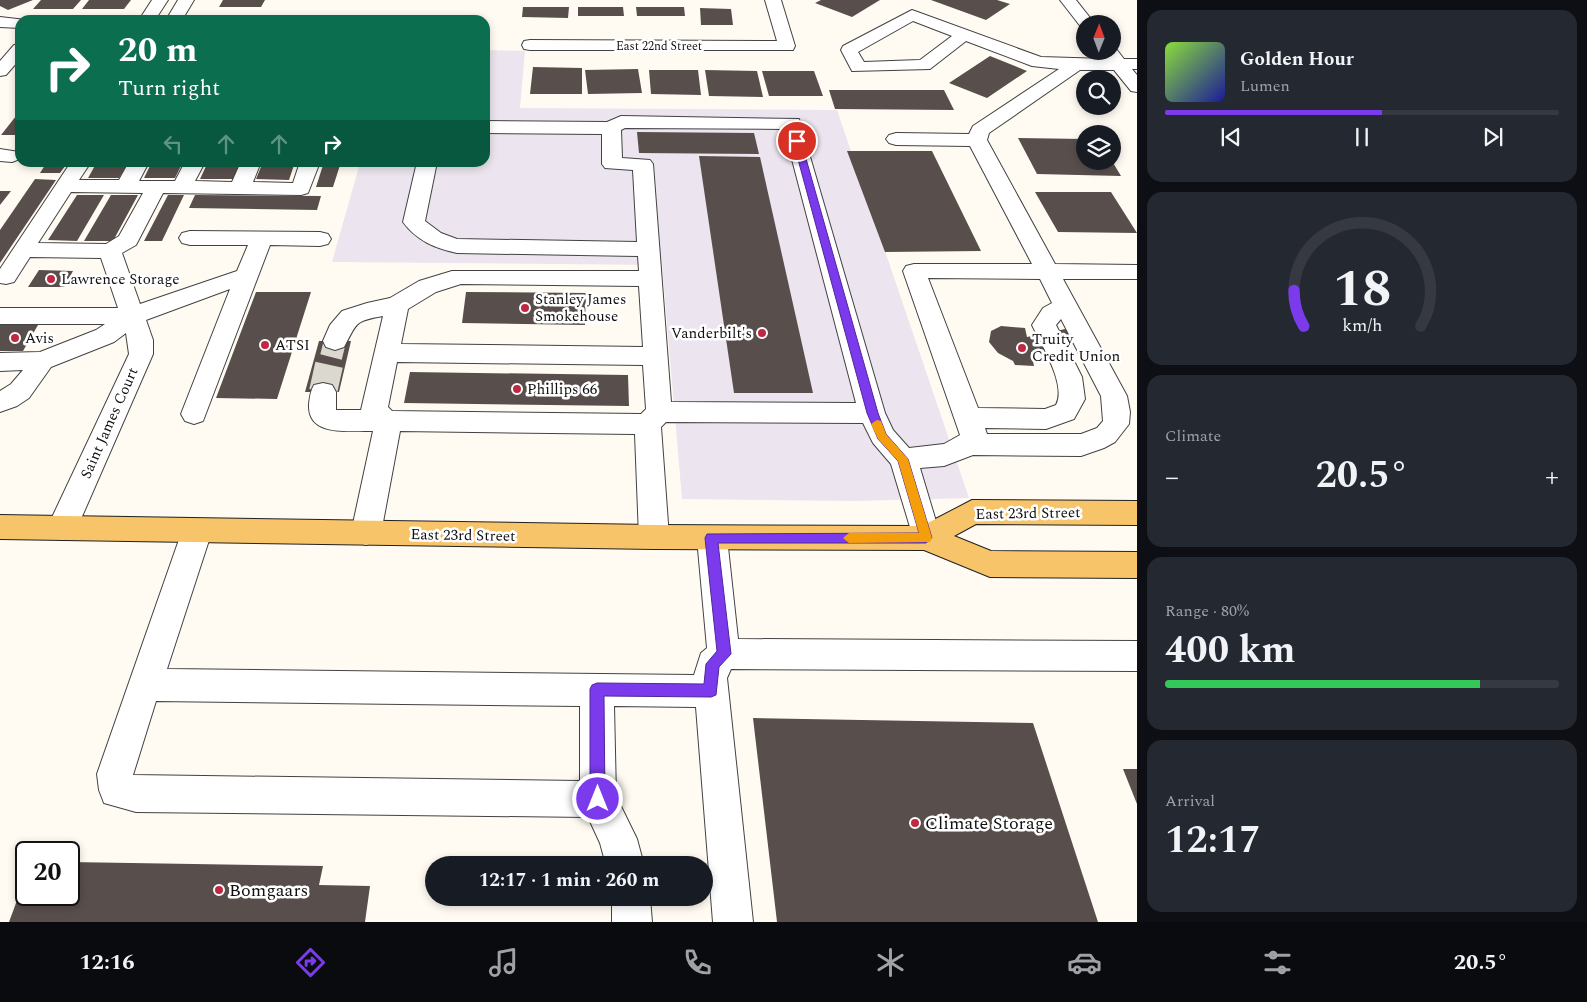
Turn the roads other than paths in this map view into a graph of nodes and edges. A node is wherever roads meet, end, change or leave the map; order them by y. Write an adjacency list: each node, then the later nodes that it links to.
1 (160, 0): 5 (street)
2 (186, 0): 6 (street)
3 (773, 0): 11 (street, East 22nd Street)
4 (1068, 0): 7 (street)
5 (150, 15)
6 (177, 15)
7 (1080, 15)
8 (0, 22): 9 (street)
9 (15, 23)
10 (964, 34): 10 (street); 14 (street)
11 (530, 45)
12 (15, 56): 15 (street)
13 (1121, 60): 14 (street); 16 (street)
14 (1076, 65): 20 (street)
15 (0, 72)
16 (1137, 87)
17 (490, 127): 18 (street)
18 (612, 128): 35 (street); 54 (street)
19 (896, 139): 20 (street)
20 (977, 140): 38 (street)
21 (78, 167): 27 (street)
22 (136, 167): 28 (street)
23 (192, 167): 30 (street)
24 (249, 167): 31 (street)
25 (308, 167): 31 (street)
26 (425, 167): 35 (street)
27 (65, 186): 28 (street); 36 (street)
28 (125, 187): 29 (street)
29 (156, 188): 30 (street); 37 (street)
30 (182, 188): 31 (street)
31 (240, 188)
32 (190, 238): 33 (street)
33 (261, 239): 34 (street); 40 (street)
34 (320, 239)
35 (649, 249): 42 (street)
36 (23, 250): 37 (street); 41 (street)
37 (110, 251): 46 (street, Saint James Court)
38 (1048, 272): 39 (street); 44 (street); 57 (street)
39 (1137, 272)
40 (247, 276): 46 (street); 55 (street)
41 (6, 277)
42 (651, 279): 43 (street); 49 (street)
43 (397, 304): 47 (street); 48 (street)
44 (1065, 306): 57 (street); 59 (street)
45 (0, 316): 46 (street)
46 (133, 316): 50 (street); 63 (street, Saint James Court)
47 (335, 341)
48 (387, 354): 49 (street); 58 (street)
49 (656, 356): 56 (street)
50 (42, 361): 51 (street); 53 (street)
51 (0, 362)
52 (322, 392): 58 (street)
53 (0, 402)
54 (872, 413): 56 (street); 60 (street)
55 (194, 414)
56 (654, 418): 58 (street); 66 (street)
57 (968, 418): 59 (street)
58 (388, 422): 65 (street)
59 (970, 444): 60 (street)
60 (903, 459): 68 (street)
61 (1137, 513): 68 (main road, East 23rd Street)
62 (0, 527): 63 (main road, East 23rd Street)
63 (62, 528): 64 (main road, East 23rd Street)
64 (197, 530): 65 (main road, East 23rd Street); 72 (street)
65 (366, 534): 66 (main road, East 23rd Street)
66 (654, 537): 67 (main road, East 23rd Street)
67 (712, 538): 68 (main road, East 23rd Street); 70 (street)
68 (926, 538): 69 (main road, East 23rd Street)
69 (1137, 565)
70 (724, 654): 71 (street); 74 (street)
71 (1137, 656)
72 (145, 685): 73 (street); 75 (street)
73 (597, 689): 74 (street); 75 (street)
74 (711, 691): 79 (street)
75 (598, 799): 76 (street)
76 (623, 856)
77 (631, 906): 78 (street)
78 (632, 922)
79 (733, 922)

